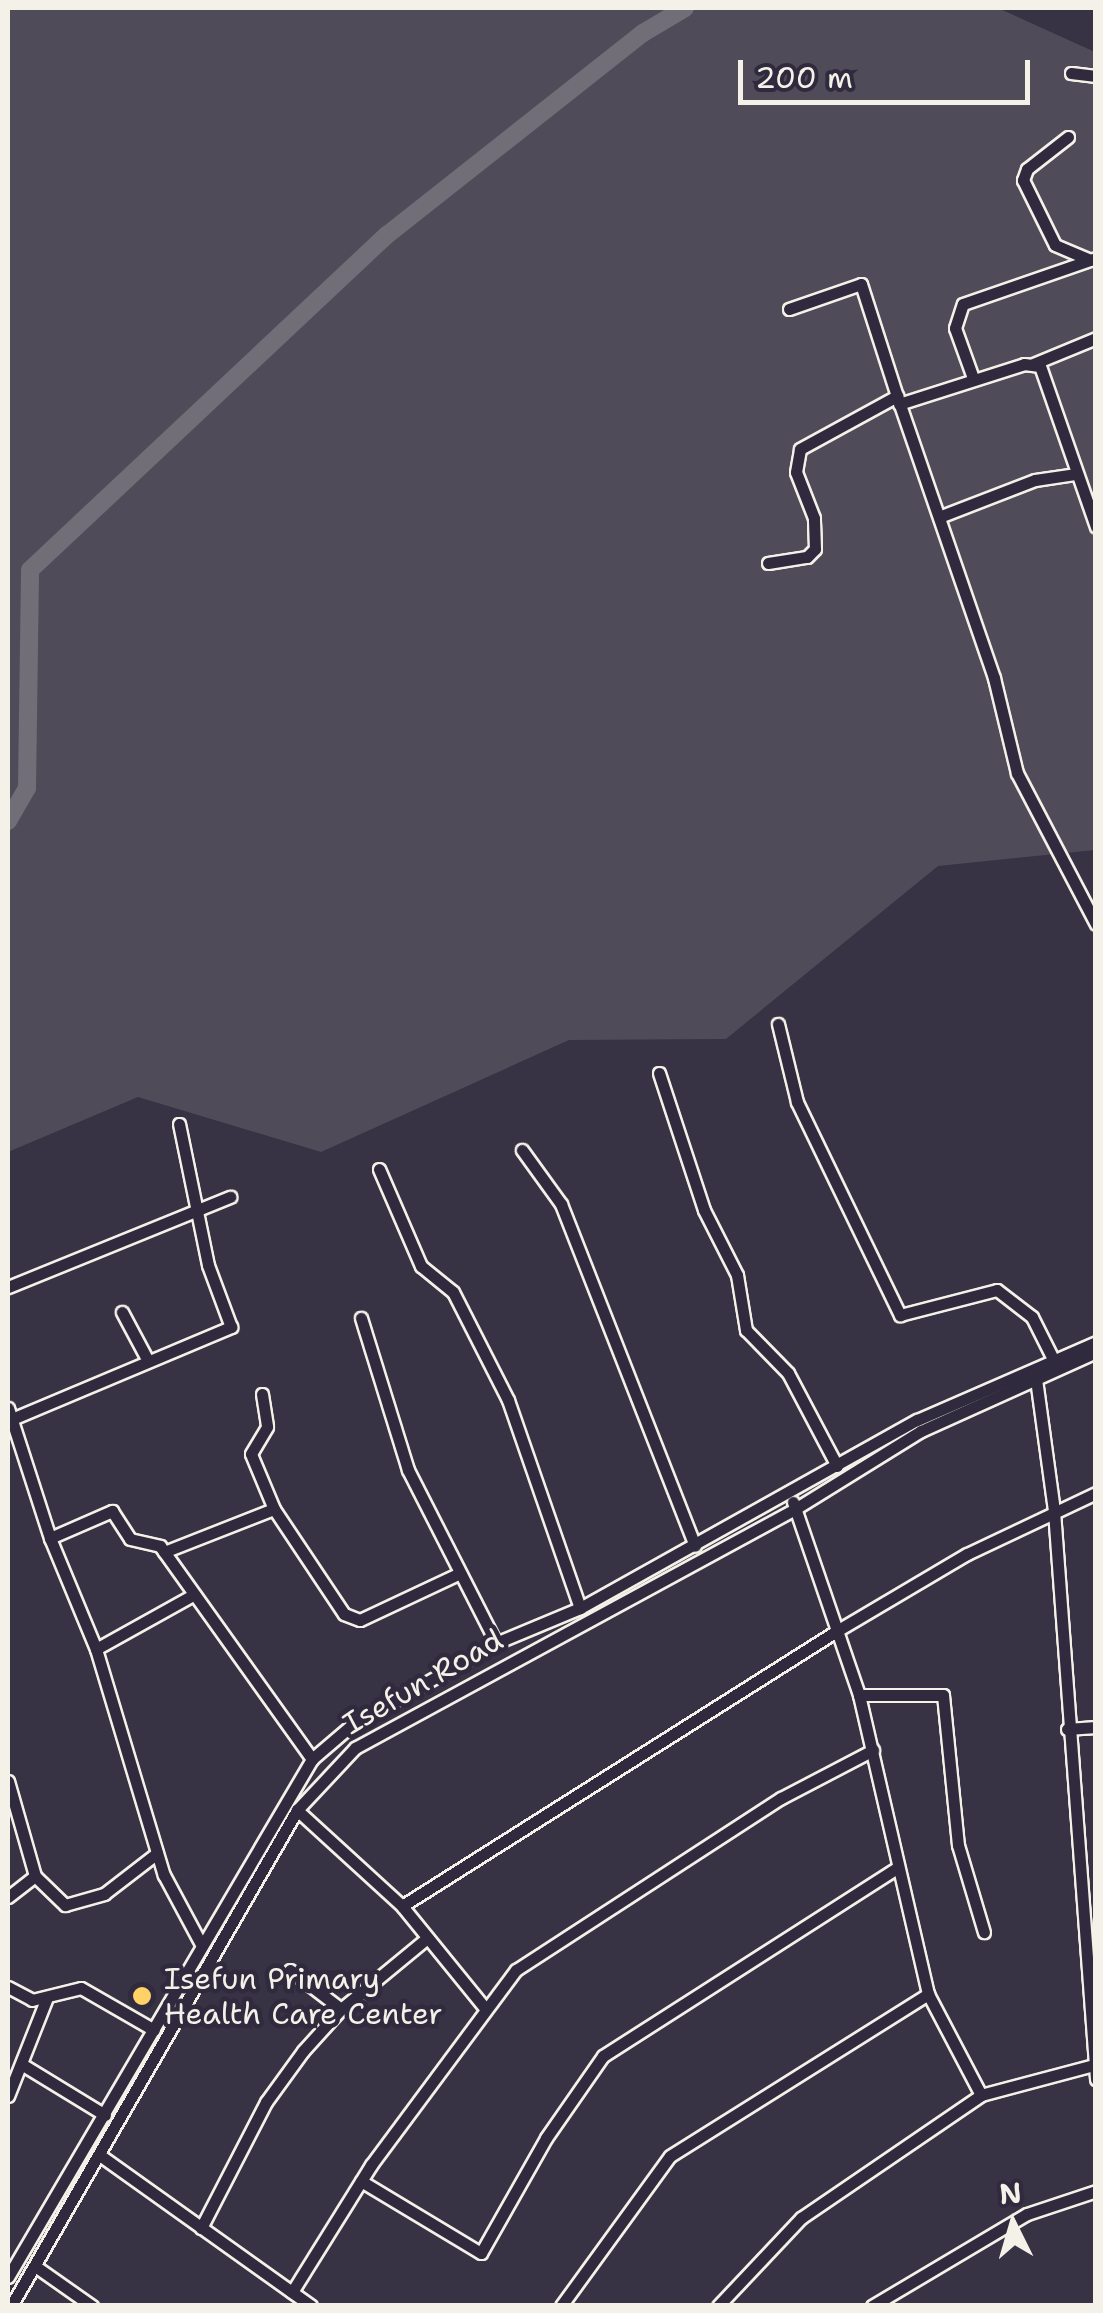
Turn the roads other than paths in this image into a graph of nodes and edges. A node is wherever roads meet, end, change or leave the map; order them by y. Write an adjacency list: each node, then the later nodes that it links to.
1 (1071, 72): 2 (street)
2 (1096, 76)
3 (1068, 137): 4 (street)
4 (1093, 259): 8 (street)
5 (789, 309): 9 (street)
6 (1096, 338): 7 (street)
7 (1033, 364): 8 (street); 10 (street)
8 (973, 378): 9 (street)
9 (898, 400): 11 (street); 13 (street)
10 (1075, 474): 11 (street); 12 (street)
11 (939, 517): 14 (street)
12 (1096, 527)
13 (768, 563)
14 (1096, 924)
15 (778, 1024): 27 (street)
16 (659, 1073): 32 (street)
17 (179, 1124): 21 (street)
18 (522, 1150): 38 (street)
19 (379, 1168): 42 (street)
20 (230, 1197): 21 (street)
21 (194, 1208): 22 (street); 28 (street)
22 (8, 1287)
23 (122, 1312): 28 (street)
24 (361, 1318): 40 (street)
25 (1096, 1342): 27 (street, Isefun Road)
26 (1096, 1352): 29 (street, Isefun Road)
27 (1053, 1358): 32 (street, Isefun Road)
28 (146, 1359): 31 (street)
29 (1036, 1379): 34 (street, Isefun Road); 36 (street)
30 (262, 1394): 35 (street)
31 (10, 1414): 37 (street)
32 (837, 1466): 34 (street, Isefun Road)
33 (1096, 1493): 36 (street)
34 (793, 1502): 38 (street, Isefun Road); 43 (street); 52 (street, Isefun Road)
35 (274, 1509): 39 (street); 40 (street)
36 (1054, 1510): 43 (street); 48 (street)
37 (50, 1538): 39 (street); 45 (street)
38 (694, 1546): 42 (street, Isefun Road)
39 (164, 1552): 41 (street)
40 (460, 1573): 44 (street)
41 (193, 1595): 45 (street); 50 (street)
42 (580, 1608): 44 (street, Isefun Road)
43 (835, 1632): 46 (street); 59 (street)
44 (496, 1643): 50 (street, Isefun Road)
45 (96, 1649): 53 (street)
46 (859, 1695): 49 (street); 60 (street)
47 (1096, 1728): 48 (street)
48 (1067, 1729): 71 (street)
49 (874, 1750): 55 (street); 67 (street)
50 (312, 1759): 62 (street, Isefun Road)
51 (8, 1781): 57 (street)
52 (297, 1810): 59 (street); 75 (street, Isefun Road)
53 (156, 1853): 54 (street); 56 (street)
54 (144, 1866): 56 (street); 57 (street)
55 (897, 1868): 65 (street); 76 (street)
56 (164, 1875): 62 (street)
57 (35, 1876): 58 (street)
58 (8, 1898)
59 (402, 1906): 61 (street)
60 (984, 1932)
61 (427, 1938): 67 (street); 68 (street)
62 (201, 1944): 69 (street, Isefun Road)
63 (290, 1970): 68 (street)
64 (8, 1987): 66 (street)
65 (928, 1994): 73 (street); 85 (street)
66 (46, 2000): 69 (street); 70 (street)
67 (485, 2008): 76 (street)
68 (341, 2009): 78 (street)
69 (154, 2030): 74 (street, Isefun Road)
70 (23, 2066): 72 (street); 74 (street)
71 (1095, 2072): 73 (street)
72 (8, 2096)
73 (980, 2096): 86 (street)
74 (105, 2115): 80 (street, Isefun Road)
75 (101, 2156): 78 (street); 79 (street, Isefun Road)
76 (361, 2181): 81 (street)
77 (1096, 2190): 87 (street)
78 (202, 2228): 81 (street)
79 (35, 2266): 82 (street, Isefun Road); 83 (street)
80 (8, 2277)
81 (292, 2292): 84 (street)
82 (11, 2306)
83 (92, 2306)
84 (311, 2306)
85 (561, 2306)
86 (718, 2306)
87 (872, 2306)

